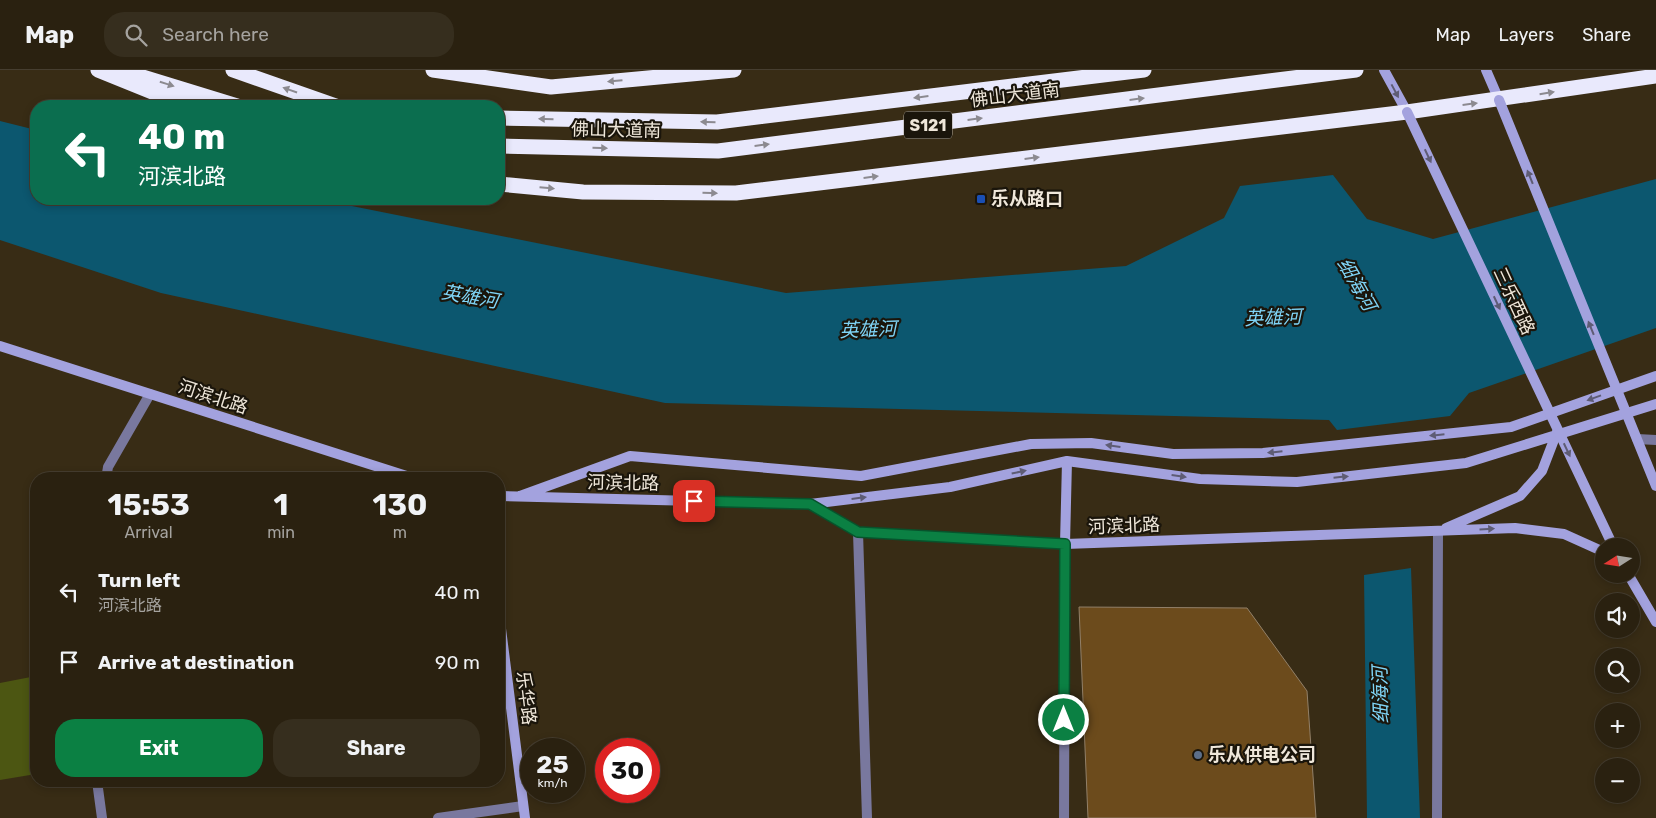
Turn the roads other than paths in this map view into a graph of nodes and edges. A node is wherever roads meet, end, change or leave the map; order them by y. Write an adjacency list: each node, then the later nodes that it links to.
1 (98, 70): 11 (highway)
2 (120, 70): 12 (highway, one-way to 12)
3 (233, 70): 13 (highway, one-way to 3)
4 (434, 70): 5 (highway, one-way to 4)
5 (734, 70)
6 (1144, 70): 16 (highway, 佛山大道南 / S121, one-way to 16)
7 (1356, 70): 17 (highway, 佛山大道南 / S121, one-way to 7)
8 (1384, 70): 15 (street, 三乐西路, one-way to 15)
9 (1486, 70): 14 (street)
10 (1656, 76): 14 (highway, one-way to 10)
11 (172, 100)
12 (218, 100)
13 (319, 100)
14 (1499, 100): 15 (highway, one-way to 14); 24 (street, one-way to 14, bridge)
15 (1407, 112): 18 (highway, one-way to 15); 23 (street, 三乐西路, one-way to 23, bridge)
16 (505, 118)
17 (505, 146)
18 (505, 185)
19 (0, 346): 21 (street, 河滨北路)
20 (1656, 376): 31 (street, one-way to 31)
21 (150, 394): 27 (street); 28 (street, 河滨北路)
22 (1656, 404): 26 (street, one-way to 22)
23 (1558, 430): 33 (street); 35 (street, 三乐西路, one-way to 35, bridge)
24 (1637, 439): 25 (street); 29 (street, bridge)
25 (1656, 440)
26 (1067, 461): 32 (street, one-way to 26); 36 (street)
27 (107, 472)
28 (394, 472)
29 (1656, 486)
30 (505, 496): 31 (street, 河滨北路)
31 (520, 496): 32 (street, 河滨北路)
32 (810, 504): 34 (street, 河滨北路)
33 (1438, 531): 36 (street, 河滨北路); 37 (street, 河滨北路, one-way to 37); 48 (street)
34 (858, 532): 36 (street, 河滨北路); 46 (street)
35 (1609, 538)
36 (1065, 544): 47 (street)
37 (1595, 548)
38 (1633, 583): 39 (street)
39 (1656, 622)
40 (505, 660): 42 (street, 乐华路)
41 (98, 787): 43 (street)
42 (523, 806): 44 (street); 45 (street, 乐华路)
43 (102, 818)
44 (438, 818)
45 (525, 818)
46 (867, 818)
47 (1064, 818)
48 (1437, 818)

